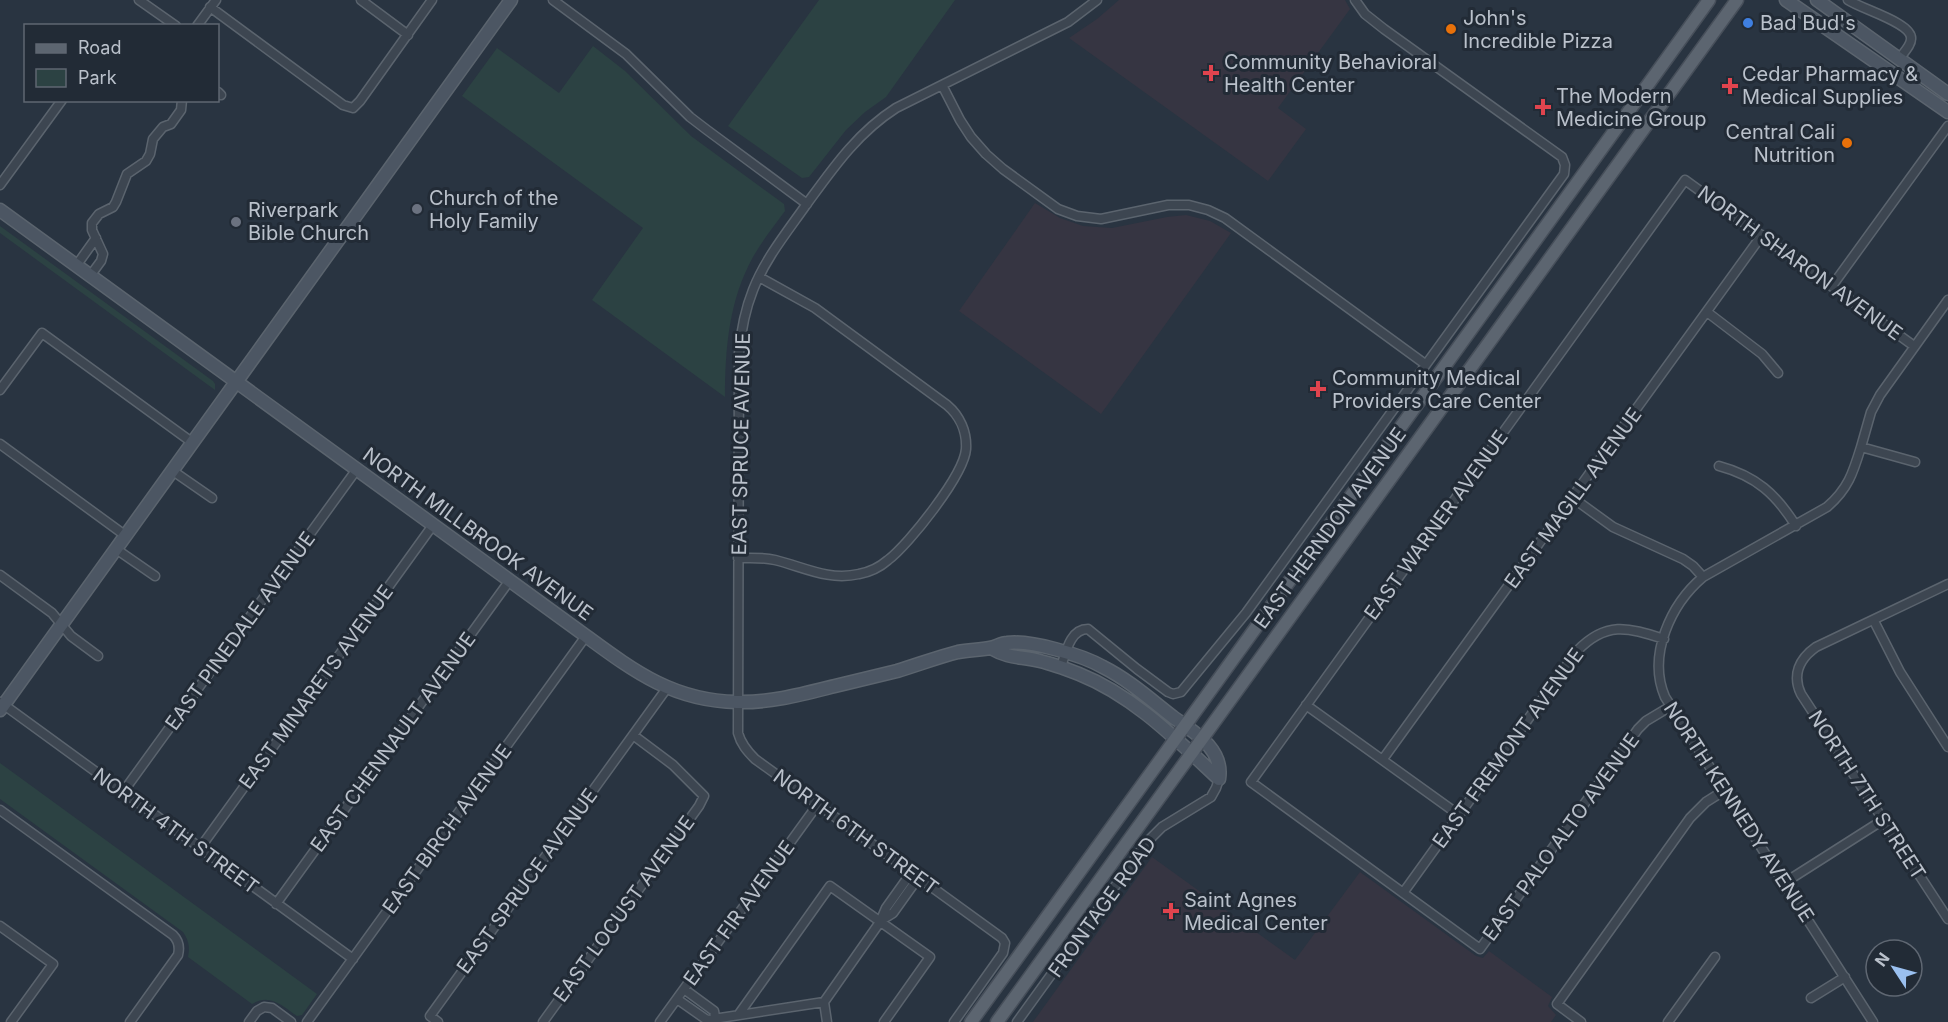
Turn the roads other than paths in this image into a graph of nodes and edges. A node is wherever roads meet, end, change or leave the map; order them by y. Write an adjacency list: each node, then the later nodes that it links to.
1 (140, 0): 14 (street)
2 (361, 0): 16 (street)
3 (432, 0): 16 (street)
4 (511, 0): 40 (street)
5 (553, 0): 27 (street)
6 (1097, 0): 19 (street, EAST SPRUCE AVENUE)
7 (1355, 0): 38 (street)
8 (1709, 0): 74 (main road, EAST HERNDON AVENUE)
9 (1737, 0): 77 (main road, EAST HERNDON AVENUE)
10 (1786, 0): 18 (street)
11 (1817, 0): 17 (street)
12 (1848, 0): 17 (street)
13 (213, 4): 15 (street); 16 (street)
14 (173, 24)
15 (198, 24)
16 (408, 35)
17 (1899, 59): 20 (street)
18 (1875, 63): 20 (street); 23 (street)
19 (942, 85): 27 (street, EAST SPRUCE AVENUE); 38 (street)
20 (1948, 96)
21 (61, 102): 26 (street)
22 (182, 102): 30 (street)
23 (1948, 112)
24 (1948, 126): 34 (street)
25 (1685, 180): 29 (street, NORTH SHARON AVENUE); 72 (street, EAST WARNER AVENUE)
26 (0, 185)
27 (807, 204): 33 (street, EAST SPRUCE AVENUE)
28 (0, 210): 31 (street, NORTH MILLBROOK AVENUE)
29 (1762, 236): 34 (street, NORTH SHARON AVENUE); 36 (street, EAST MAGILL AVENUE)
30 (96, 238): 31 (street); 32 (street)
31 (76, 266): 32 (street, NORTH MILLBROOK AVENUE)
32 (90, 276): 40 (street, NORTH MILLBROOK AVENUE)
33 (759, 277): 55 (street, EAST SPRUCE AVENUE); 55 (street)
34 (1832, 286): 37 (street, NORTH SHARON AVENUE)
35 (1948, 300): 37 (street)
36 (1707, 312): 39 (street); 50 (street, EAST MAGILL AVENUE)
37 (1914, 346): 44 (street)
38 (1425, 364): 66 (street)
39 (1778, 373)
40 (237, 382): 42 (street); 47 (street, NORTH MILLBROOK AVENUE)
41 (0, 390): 42 (street)
42 (193, 443): 48 (street)
43 (0, 444): 53 (street)
44 (1861, 447): 45 (street); 52 (street)
45 (1915, 462)
46 (1719, 466): 52 (street)
47 (357, 469): 51 (street, NORTH MILLBROOK AVENUE); 83 (street, EAST PINEDALE AVENUE)
48 (173, 471): 49 (street); 53 (street)
49 (212, 498)
50 (1573, 498): 58 (street); 80 (street, EAST MAGILL AVENUE)
51 (433, 525): 59 (street, NORTH MILLBROOK AVENUE); 88 (street, EAST MINARETS AVENUE)
52 (1796, 526): 58 (street)
53 (126, 536): 54 (street)
54 (116, 549): 57 (street); 62 (street)
55 (738, 558): 70 (street, EAST SPRUCE AVENUE)
56 (0, 575): 62 (street)
57 (155, 576)
58 (1703, 577): 64 (street)
59 (510, 580): 63 (street, NORTH MILLBROOK AVENUE); 92 (street, EAST CHENNAULT AVENUE)
60 (1948, 584): 61 (street)
61 (1874, 621): 78 (street); 87 (street, NORTH 7TH STREET)
62 (62, 625): 67 (street); 71 (street)
63 (586, 636): 69 (street, NORTH MILLBROOK AVENUE); 97 (street, EAST BIRCH AVENUE)
64 (1664, 639): 73 (street, NORTH KENNEDY AVENUE); 86 (street, EAST FREMONT AVENUE)
65 (991, 648): 66 (street, NORTH MILLBROOK AVENUE); 68 (street, NORTH MILLBROOK AVENUE); 70 (street, NORTH MILLBROOK AVENUE)
66 (1065, 653): 68 (street); 74 (street, NORTH MILLBROOK AVENUE)
67 (98, 656)
68 (1061, 667): 76 (street, NORTH MILLBROOK AVENUE)
69 (667, 688): 70 (street, NORTH MILLBROOK AVENUE); 75 (street, EAST SPRUCE AVENUE)
70 (737, 702): 84 (street, NORTH 6TH STREET)
71 (1, 705): 83 (street, NORTH 4TH STREET)
72 (1306, 705): 80 (street); 91 (street, EAST WARNER AVENUE)
73 (1671, 706): 82 (street, NORTH KENNEDY AVENUE); 91 (street, EAST PALO ALTO AVENUE)
74 (1185, 725): 76 (main road, EAST HERNDON AVENUE); 77 (street, NORTH MILLBROOK AVENUE)
75 (633, 735): 110 (street, EAST SPRUCE AVENUE); 111 (street, EAST LOCUST AVENUE)
76 (1176, 738): 79 (street, NORTH MILLBROOK AVENUE); 116 (main road, EAST HERNDON AVENUE)
77 (1201, 739): 79 (main road, EAST HERNDON AVENUE); 81 (street, NORTH MILLBROOK AVENUE)
78 (1948, 747)
79 (1191, 753): 81 (street, NORTH MILLBROOK AVENUE); 117 (main road, EAST HERNDON AVENUE)
80 (1383, 759): 86 (street)
81 (1219, 778): 118 (street, FRONTAGE ROAD)
82 (1725, 789): 90 (street, NORTH KENNEDY AVENUE); 119 (street)
83 (123, 792): 88 (street, NORTH 4TH STREET)
84 (818, 804): 89 (street, NORTH 6TH STREET); 99 (street, EAST FIR AVENUE)
85 (0, 810): 106 (street)
86 (1459, 815): 91 (street, EAST FREMONT AVENUE)
87 (1883, 820): 90 (street); 93 (street, NORTH 7TH STREET)
88 (200, 848): 92 (street, NORTH 4TH STREET)
89 (914, 876): 94 (street); 115 (street, NORTH 6TH STREET)
90 (1784, 883): 98 (street, NORTH KENNEDY AVENUE)
91 (1403, 893)
92 (276, 904): 97 (street, NORTH 4TH STREET)
93 (1948, 920)
94 (880, 922): 102 (street); 103 (street); 114 (street)
95 (0, 926): 105 (street)
96 (1715, 957): 120 (street)
97 (353, 960): 109 (street, EAST BIRCH AVENUE)
98 (1845, 976): 100 (street); 121 (street, NORTH KENNEDY AVENUE)
99 (684, 989): 101 (street, EAST FIR AVENUE); 104 (street)
100 (1811, 998)
101 (677, 999): 104 (street); 112 (street, EAST FIR AVENUE)
102 (824, 1002): 103 (street); 113 (street)
103 (739, 1014): 104 (street)
104 (716, 1021)
105 (11, 1022)
106 (130, 1022)
107 (249, 1022): 108 (street)
108 (291, 1022)
109 (307, 1022)
110 (438, 1022)
111 (543, 1022)
112 (660, 1022)
113 (827, 1022)
114 (884, 1022)
115 (954, 1022)
116 (971, 1022)
117 (998, 1022)
118 (1017, 1022)
119 (1581, 1022)
120 (1668, 1022)
121 (1873, 1022)

